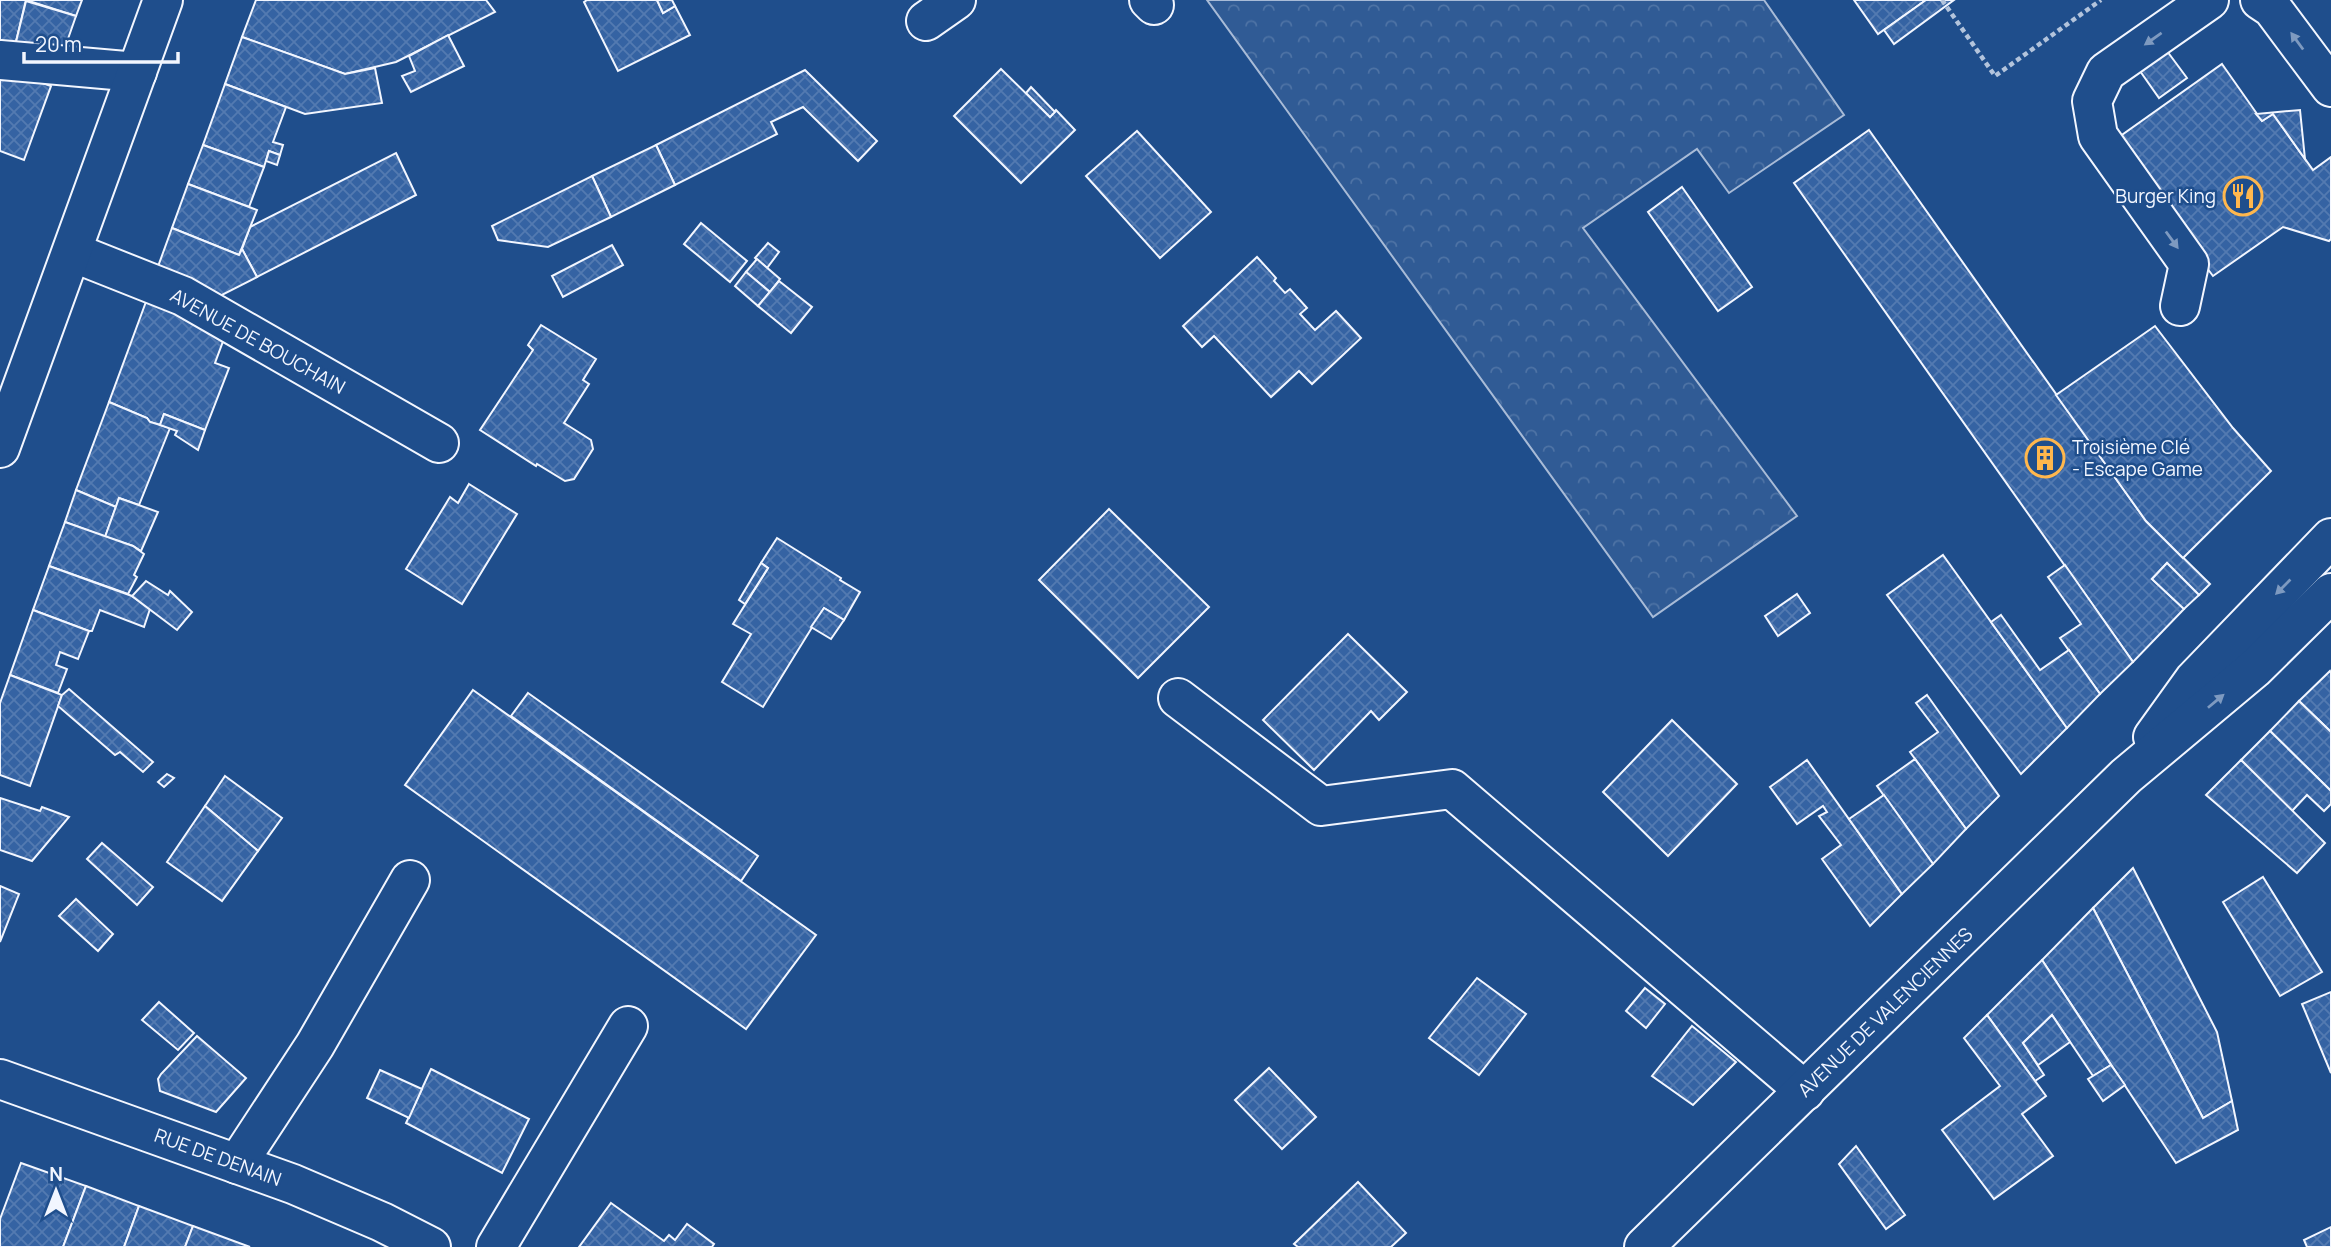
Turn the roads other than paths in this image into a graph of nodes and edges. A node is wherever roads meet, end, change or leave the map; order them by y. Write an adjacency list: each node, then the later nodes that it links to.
1 (163, 0): 5 (main road)
2 (2208, 0): 8 (main road, one-way to 8)
3 (2260, 0): 6 (main road, one-way to 3)
4 (0, 61): 5 (main road)
5 (137, 72): 7 (main road)
6 (2331, 87)
7 (72, 252): 9 (main road); 10 (main road, AVENUE DE BOUCHAIN)
8 (2180, 306)
9 (8, 402): 11 (main road)
10 (439, 443)
11 (0, 449)
12 (2331, 538): 15 (main road, AVENUE DE VALENCIENNES, one-way to 15)
13 (2331, 593): 15 (main road, AVENUE DE VALENCIENNES, one-way to 13)
14 (1178, 698): 19 (main road)
15 (2126, 776): 19 (main road, AVENUE DE VALENCIENNES)
16 (411, 880): 20 (main road)
17 (628, 1026): 22 (main road)
18 (0, 1079): 20 (main road, RUE DE DENAIN)
19 (1805, 1091): 23 (main road, AVENUE DE VALENCIENNES)
20 (237, 1164): 21 (main road, RUE DE DENAIN)
21 (431, 1247)
22 (496, 1247)
23 (1644, 1247)

